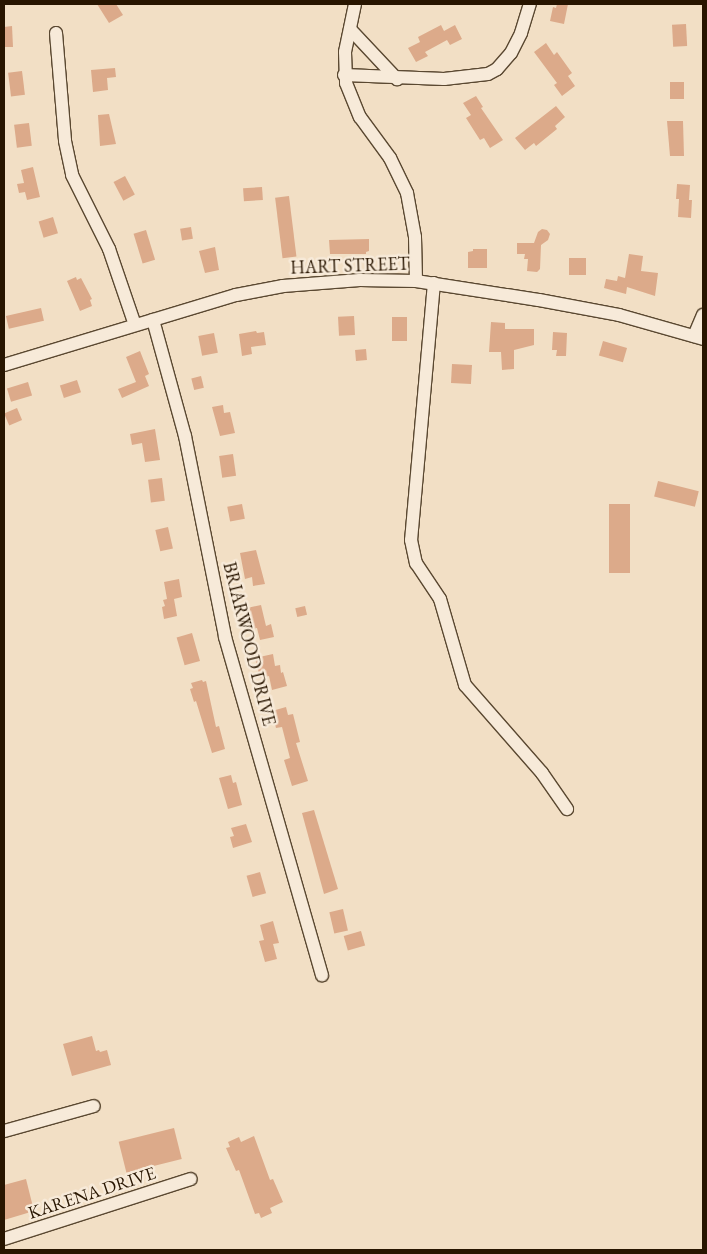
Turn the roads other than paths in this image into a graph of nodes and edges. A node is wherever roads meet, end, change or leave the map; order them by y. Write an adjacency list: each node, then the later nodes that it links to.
1 (355, 4): 3 (street)
2 (530, 4): 6 (street)
3 (350, 29): 5 (street); 6 (street)
4 (56, 33): 11 (street)
5 (344, 75): 6 (street); 7 (street)
6 (397, 79)
7 (416, 281): 8 (street, HART STREET); 10 (street, HART STREET)
8 (434, 283): 12 (street, HART STREET); 14 (street)
9 (703, 315): 12 (street)
10 (153, 320): 11 (street, HART STREET); 15 (street, BRIARWOOD DRIVE)
11 (135, 325): 13 (street, HART STREET)
12 (699, 338)
13 (4, 365)
14 (567, 809)
15 (322, 975)
16 (94, 1106): 17 (street)
17 (4, 1131)
18 (191, 1179): 19 (street, KARENA DRIVE)
19 (4, 1239)

